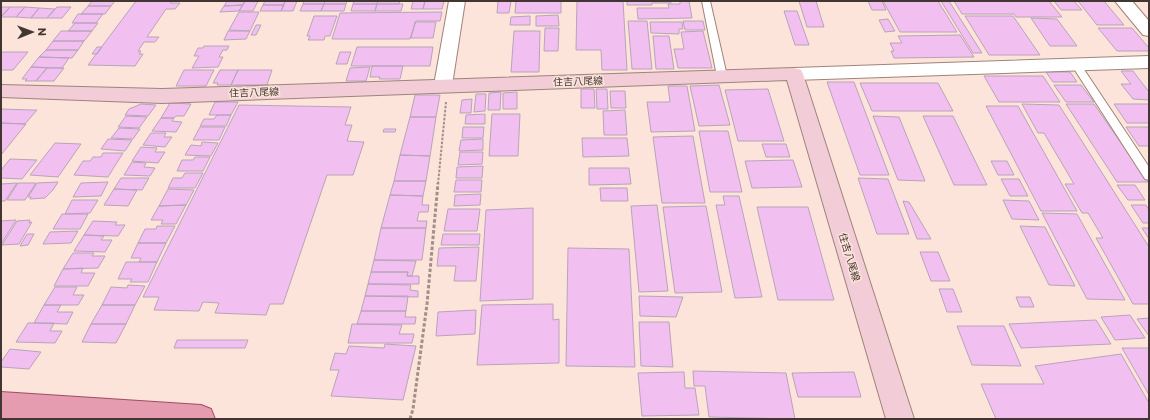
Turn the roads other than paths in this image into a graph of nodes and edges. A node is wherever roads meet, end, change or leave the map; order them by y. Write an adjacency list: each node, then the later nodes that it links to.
1 (457, 1): 9 (street)
2 (706, 1): 8 (lane)
3 (1123, 1): 4 (street)
4 (1149, 31)
5 (1149, 62): 6 (street)
6 (1076, 64): 7 (street); 11 (lane)
7 (794, 74): 8 (main road, 住吉八尾線); 14 (main road, 住吉八尾線)
8 (722, 76): 9 (main road, 住吉八尾線)
9 (443, 85): 10 (main road, 住吉八尾線)
10 (1, 91)
11 (1149, 176)
12 (1, 405): 13 (main road)
13 (201, 419)
14 (900, 419)

